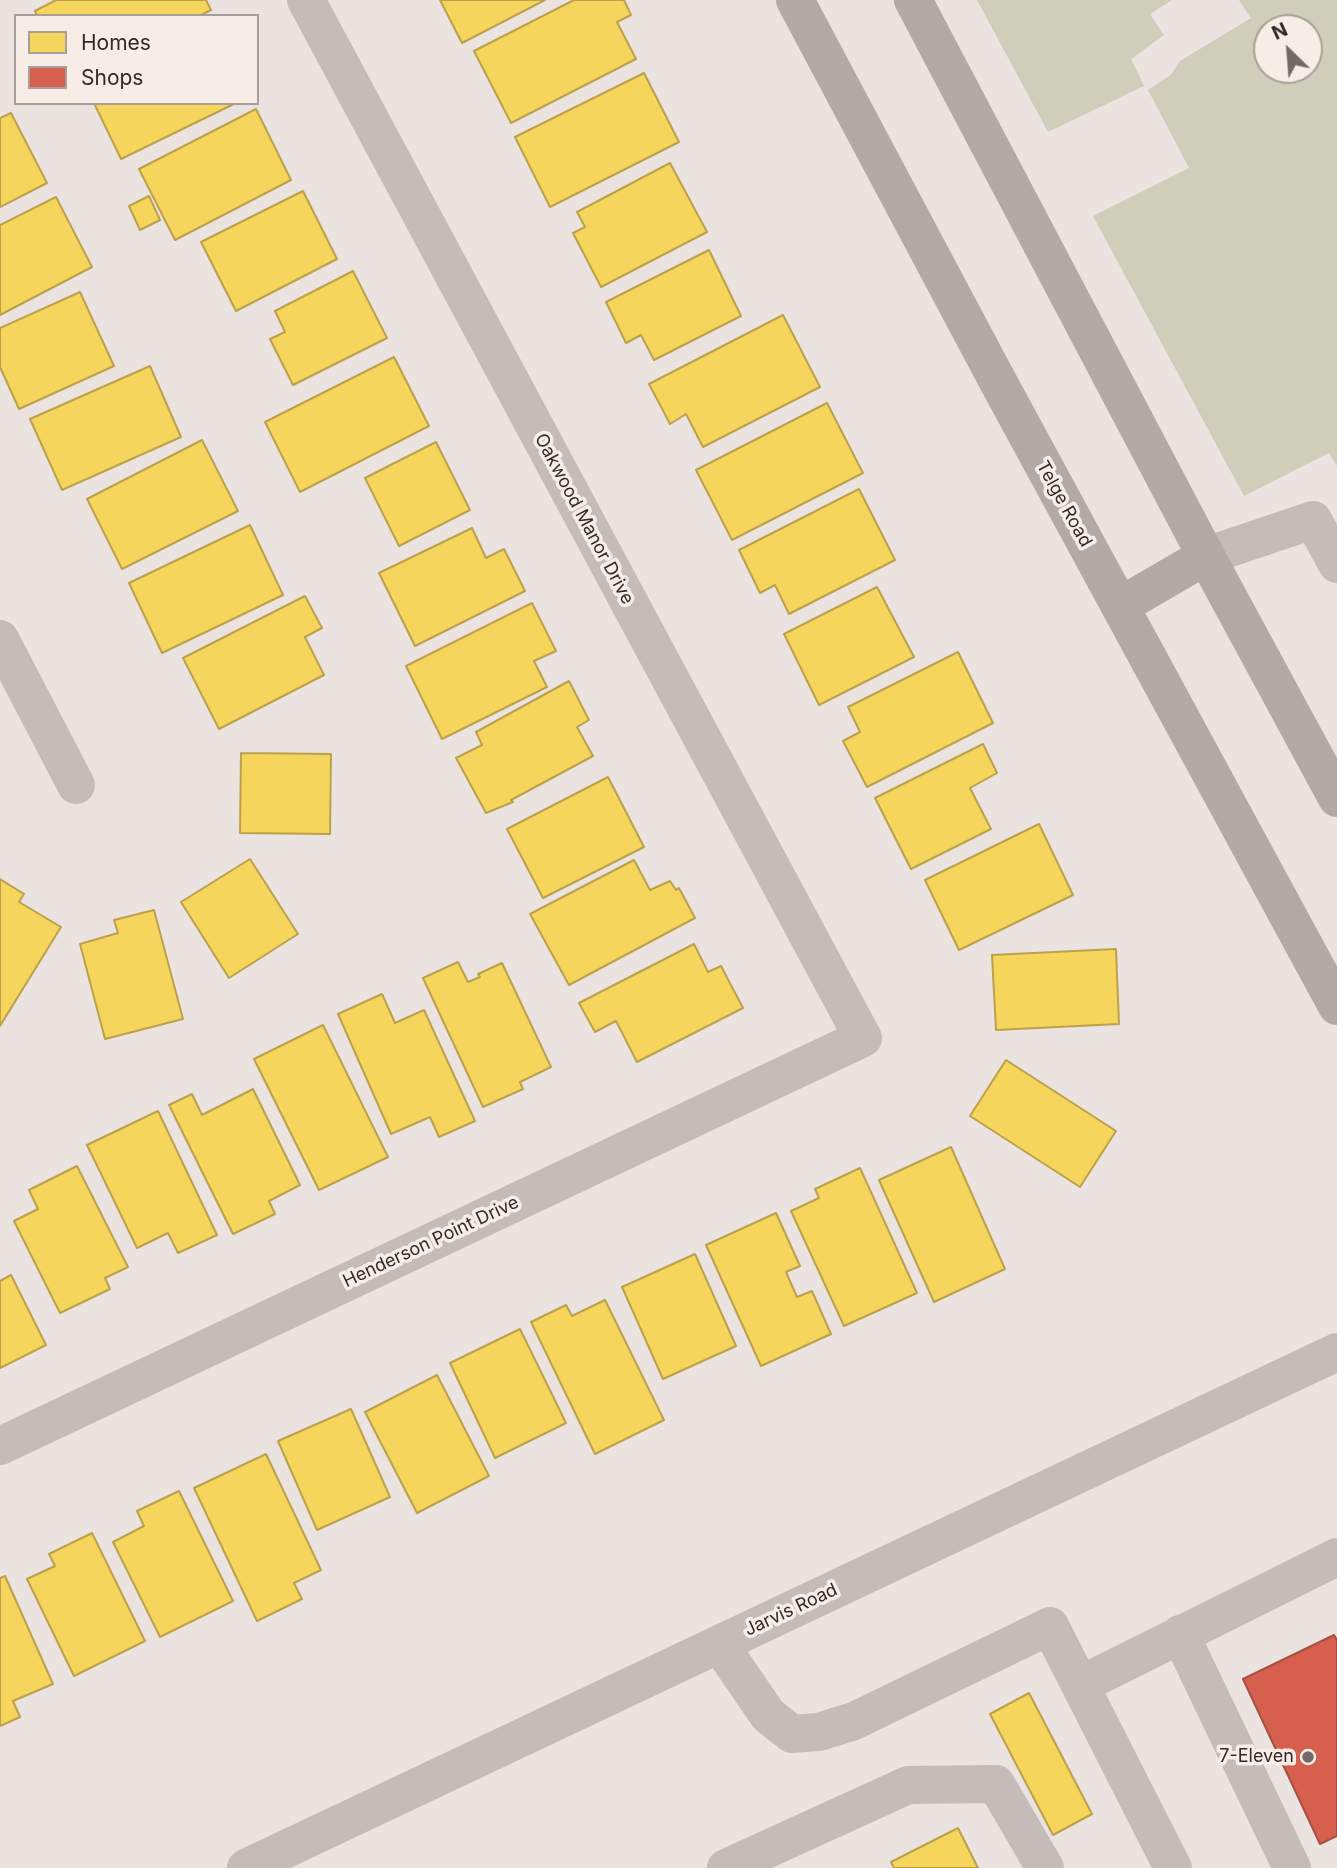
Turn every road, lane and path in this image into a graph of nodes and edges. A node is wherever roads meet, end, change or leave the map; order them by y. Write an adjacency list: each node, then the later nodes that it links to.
1 (306, 0): 11 (street, Oakwood Manor Drive)
2 (795, 0): 6 (main road, Telge Road)
3 (913, 0): 4 (main road)
4 (1206, 556): 5 (street); 6 (main road); 9 (main road)
5 (1337, 564)
6 (1120, 607): 10 (main road, Telge Road)
7 (0, 639): 8 (street)
8 (76, 785)
9 (1334, 787)
10 (1337, 1006)
11 (863, 1038): 13 (street, Henderson Point Drive)
12 (1337, 1352): 16 (street, Jarvis Road)
13 (0, 1446)
14 (1337, 1557): 15 (street)
15 (1180, 1634): 17 (street); 23 (street)
16 (720, 1645): 17 (street); 18 (street, Jarvis Road)
17 (1080, 1685): 22 (street)
18 (309, 1855): 19 (street, Jarvis Road)
19 (246, 1868)
20 (726, 1868): 21 (street)
21 (1045, 1868)
22 (1172, 1868)
23 (1292, 1868)

